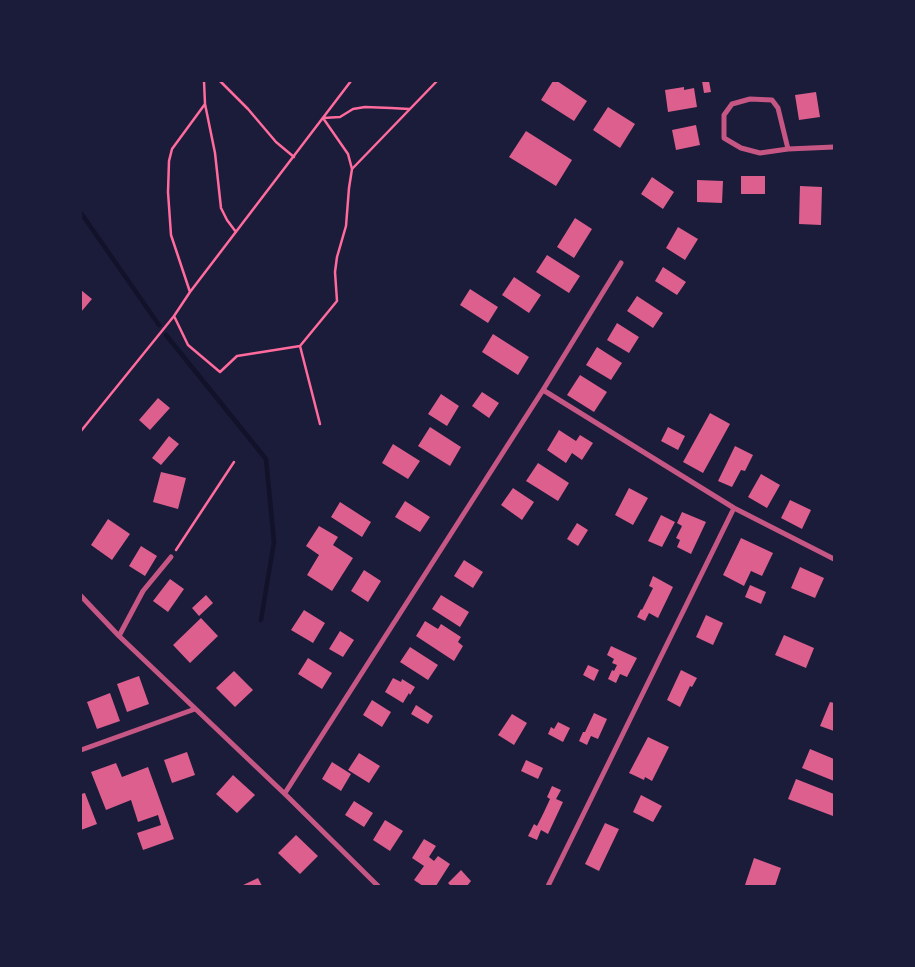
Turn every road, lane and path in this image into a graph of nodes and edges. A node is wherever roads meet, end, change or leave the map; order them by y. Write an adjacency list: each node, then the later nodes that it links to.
1 (204, 81): 5 (path)
2 (220, 81): 10 (path)
3 (351, 81): 7 (path)
4 (437, 81): 6 (path)
5 (205, 104): 12 (path); 14 (path)
6 (409, 109): 7 (path); 11 (path)
7 (323, 118): 10 (path); 11 (path)
8 (834, 147): 9 (street)
9 (788, 149): 9 (street)
10 (294, 157): 12 (path)
11 (352, 170): 16 (path)
12 (236, 232): 14 (path)
13 (621, 263): 17 (street)
14 (190, 292): 15 (path)
15 (174, 316): 16 (path); 19 (path)
16 (300, 346): 18 (path)
17 (543, 390): 21 (street); 28 (street)
18 (320, 424)
19 (81, 430)
20 (234, 462): 22 (path)
21 (734, 508): 23 (street); 30 (street)
22 (171, 557): 25 (street)
23 (834, 559)
24 (81, 596): 25 (street)
25 (119, 636): 26 (street)
26 (195, 709): 27 (street); 28 (street)
27 (81, 750)
28 (285, 793): 29 (street)
29 (378, 886)
30 (548, 886)

